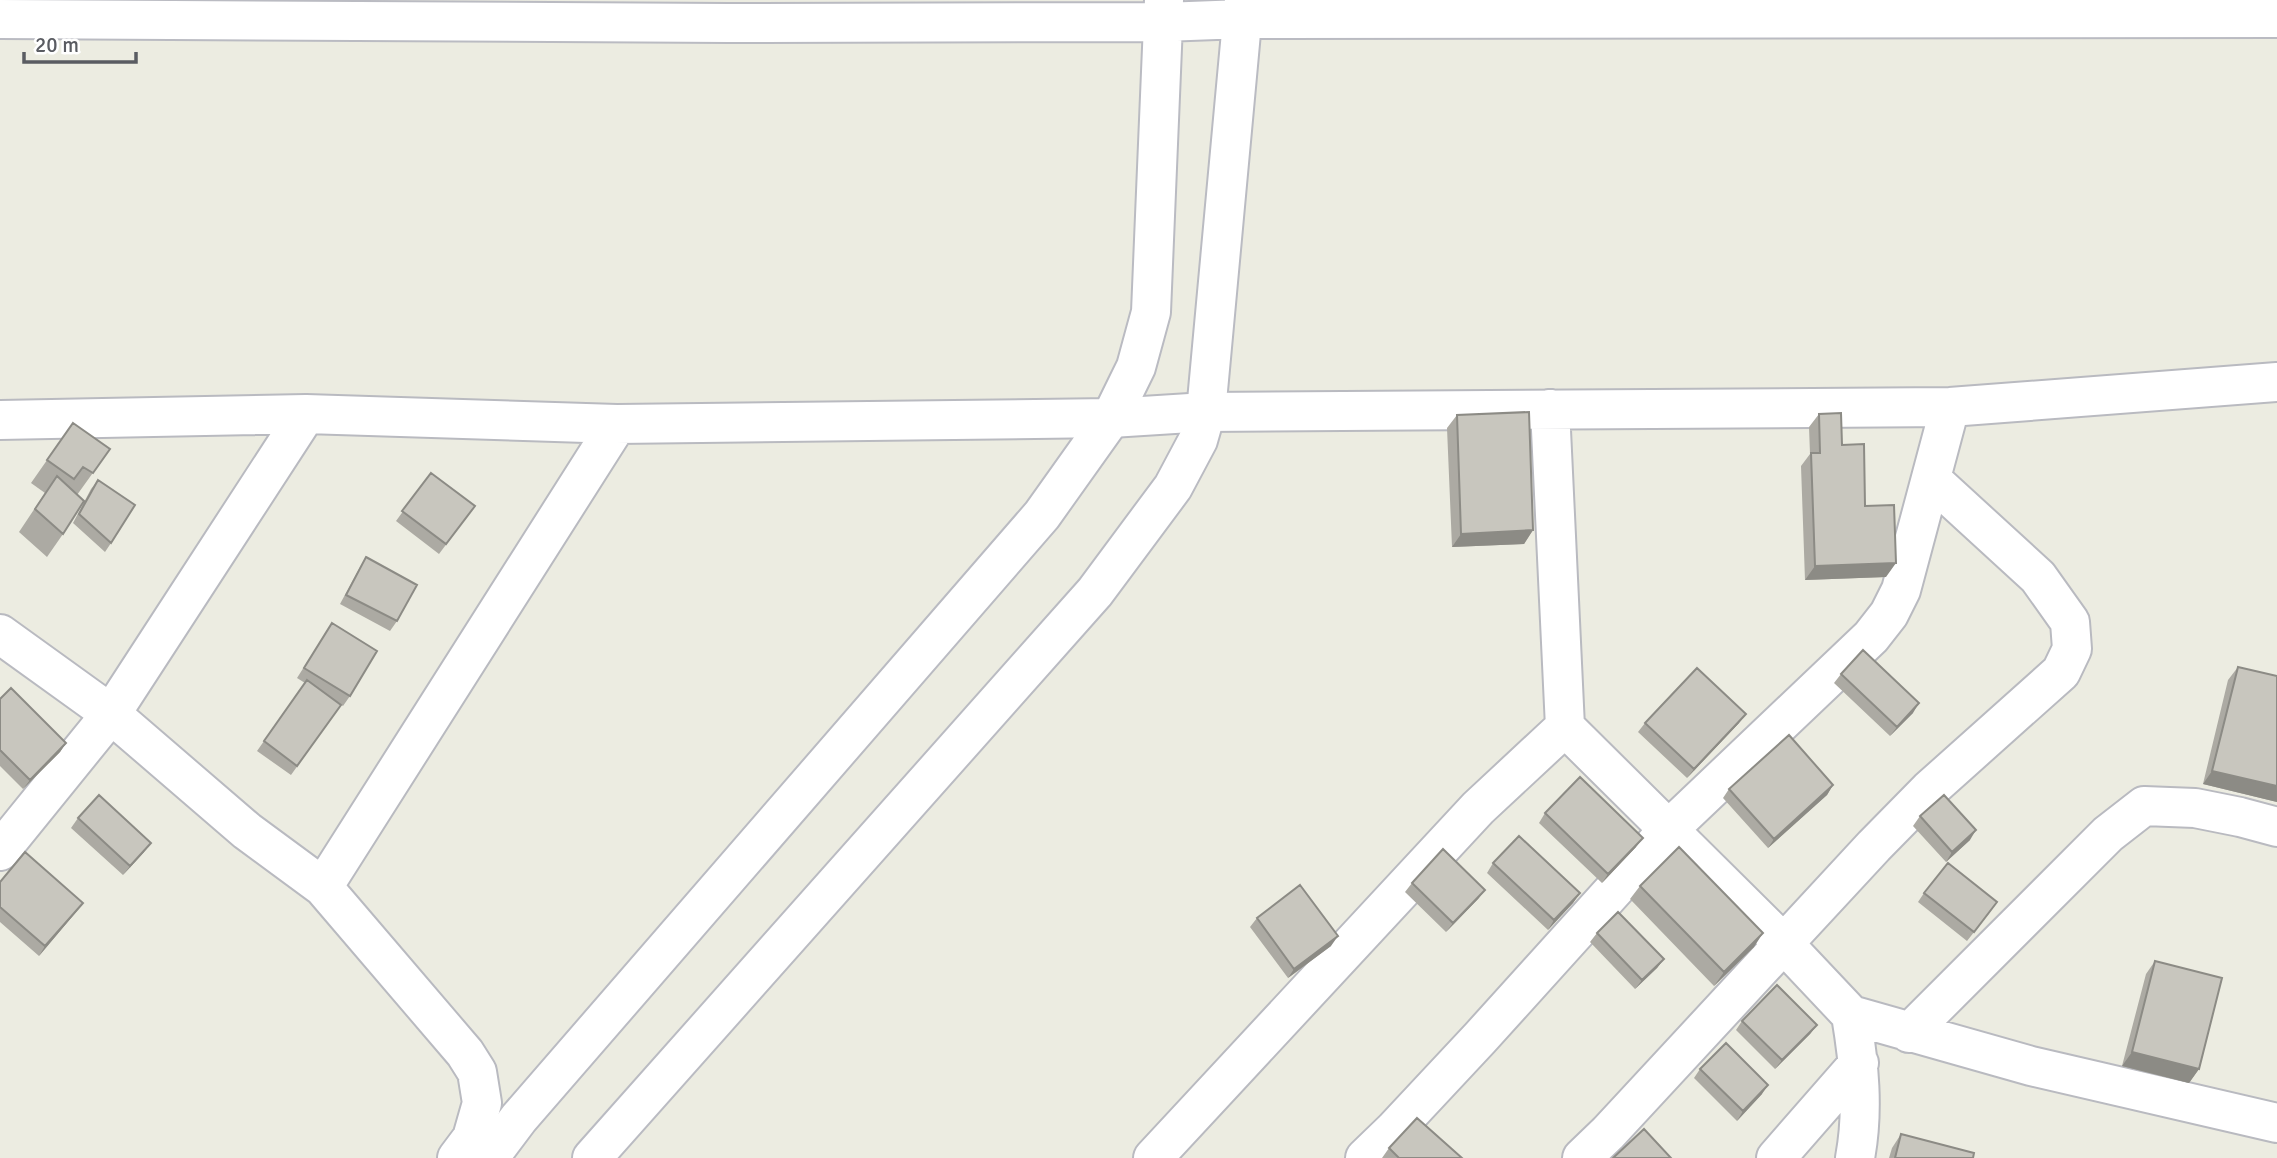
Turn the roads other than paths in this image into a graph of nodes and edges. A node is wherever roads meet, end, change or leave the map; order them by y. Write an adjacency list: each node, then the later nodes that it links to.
1 (1244, 9): 2 (street); 3 (street); 8 (street)
2 (1163, 11): 4 (street); 10 (street)
3 (2277, 18)
4 (0, 19)
5 (2277, 382): 6 (street)
6 (1950, 407): 7 (street); 13 (street)
7 (1550, 409): 8 (street); 16 (street)
8 (1206, 412): 10 (street); 28 (street)
9 (306, 414): 11 (street); 12 (street); 15 (street)
10 (1111, 418): 12 (street); 27 (street)
11 (0, 420)
12 (617, 424): 20 (street)
13 (1931, 479): 18 (street); 21 (street)
14 (0, 634): 15 (street)
15 (111, 714): 19 (street); 20 (street)
16 (1565, 727): 18 (street); 29 (street)
17 (2277, 827): 23 (street)
18 (1668, 830): 21 (street); 30 (street)
19 (0, 851)
20 (323, 887): 26 (street)
21 (1784, 944): 22 (street); 31 (street)
22 (1851, 1015): 23 (street); 24 (street)
23 (1909, 1033): 25 (street)
24 (1859, 1063): 32 (street); 33 (street)
25 (2277, 1123)
26 (457, 1158)
27 (489, 1158)
28 (592, 1158)
29 (1153, 1158)
30 (1365, 1158)
31 (1582, 1158)
32 (1776, 1158)
33 (1855, 1158)

